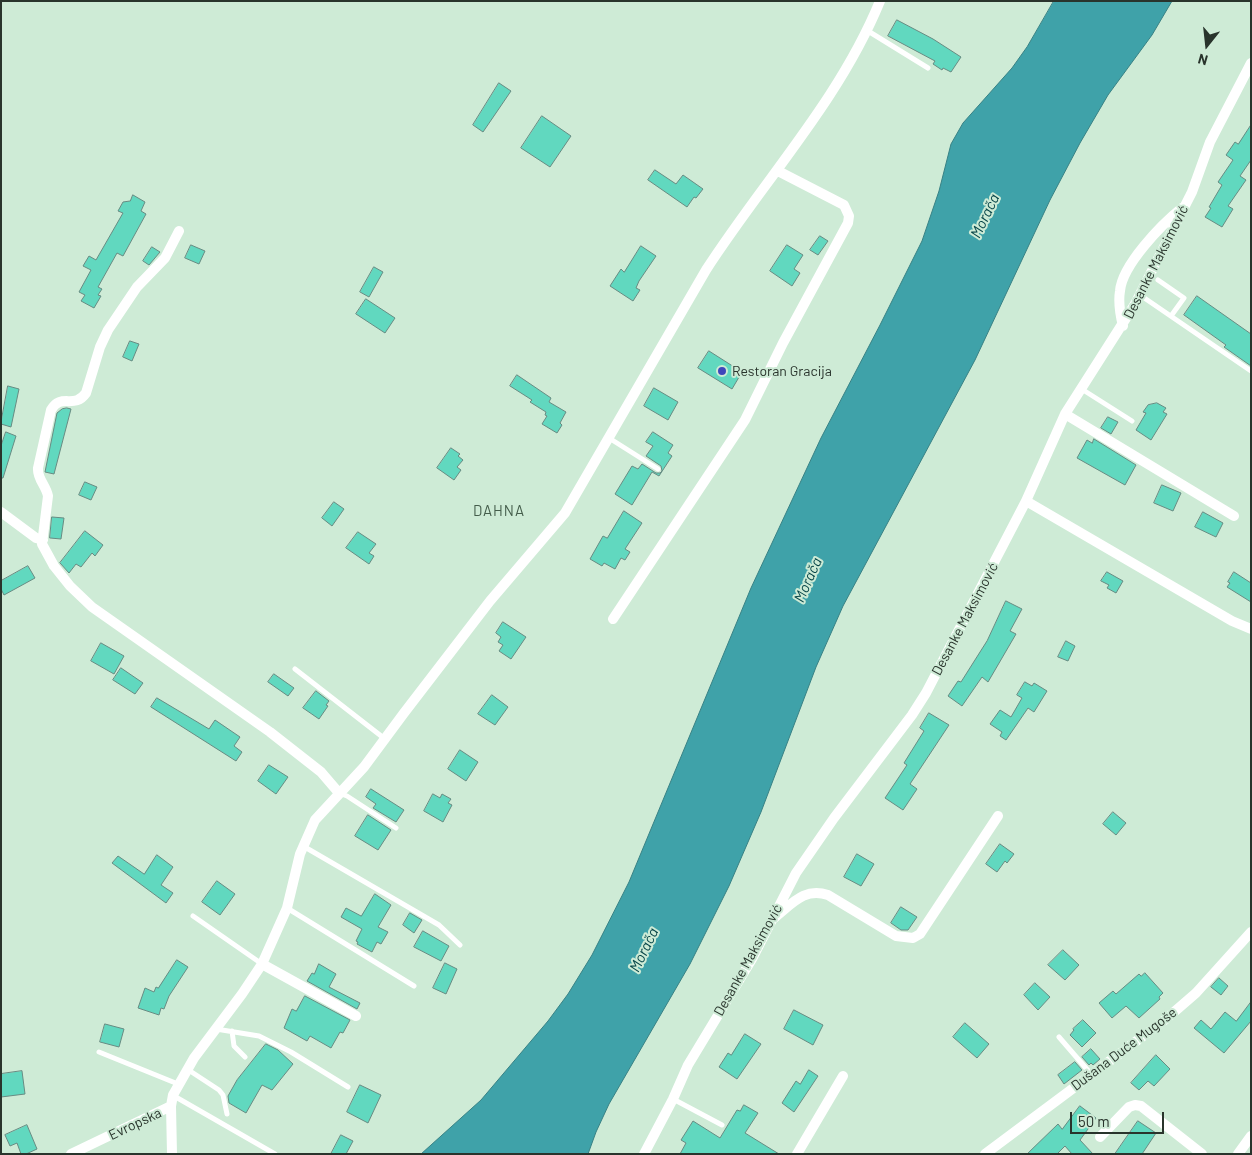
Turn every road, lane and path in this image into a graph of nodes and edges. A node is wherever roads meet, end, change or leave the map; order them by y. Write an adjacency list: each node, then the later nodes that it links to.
1 (880, 1): 2 (street)
2 (868, 31): 4 (lane); 5 (street)
3 (1251, 63): 6 (street, Desanke Maksimović)
4 (928, 68)
5 (778, 170): 16 (street); 22 (street)
6 (1185, 206): 9 (street, Desanke Maksimović); 11 (street)
7 (179, 231): 21 (street)
8 (1158, 280): 10 (lane)
9 (1140, 294): 10 (lane); 11 (street, Desanke Maksimović)
10 (1170, 316): 12 (lane)
11 (1122, 326): 13 (street, Desanke Maksimović)
12 (1251, 371)
13 (1080, 388): 14 (street, Desanke Maksimović); 15 (lane)
14 (1064, 414): 18 (street, Desanke Maksimović); 20 (street)
15 (1132, 421)
16 (608, 438): 17 (lane); 25 (street)
17 (658, 469)
18 (1026, 501): 23 (street); 32 (street, Desanke Maksimović)
19 (1, 512): 21 (street)
20 (1234, 516)
21 (42, 540): 26 (street)
22 (613, 619)
23 (1251, 629)
24 (294, 669): 25 (lane)
25 (385, 738): 26 (street)
26 (339, 793): 28 (lane); 29 (street)
27 (998, 816): 32 (street)
28 (396, 828)
29 (303, 845): 30 (street); 34 (lane)
30 (287, 908): 35 (street); 36 (lane)
31 (193, 916): 35 (lane)
32 (771, 920): 49 (street, Desanke Maksimović)
33 (1251, 932): 44 (street, Dušana Duće Mugoše)
34 (460, 945)
35 (262, 964): 37 (street); 38 (street)
36 (414, 986)
37 (356, 1016)
38 (216, 1029): 39 (lane); 43 (street)
39 (232, 1031): 42 (lane); 47 (lane)
40 (1059, 1037): 44 (lane)
41 (99, 1052): 46 (lane)
42 (245, 1057)
43 (187, 1069): 46 (street); 51 (lane)
44 (1092, 1074): 60 (street, Dušana Duće Mugoše)
45 (843, 1076): 59 (street)
46 (178, 1084): 48 (street)
47 (348, 1087)
48 (173, 1095): 50 (street); 57 (lane)
49 (673, 1099): 52 (lane); 58 (street, Desanke Maksimović)
50 (171, 1106): 55 (street, Evropska); 56 (street)
51 (227, 1114)
52 (722, 1125)
53 (1251, 1136): 62 (street)
54 (1100, 1137): 61 (street)
55 (71, 1154)
56 (172, 1154)
57 (274, 1154)
58 (644, 1154)
59 (798, 1154)
60 (985, 1154)
61 (1202, 1154)
62 (1238, 1154)

